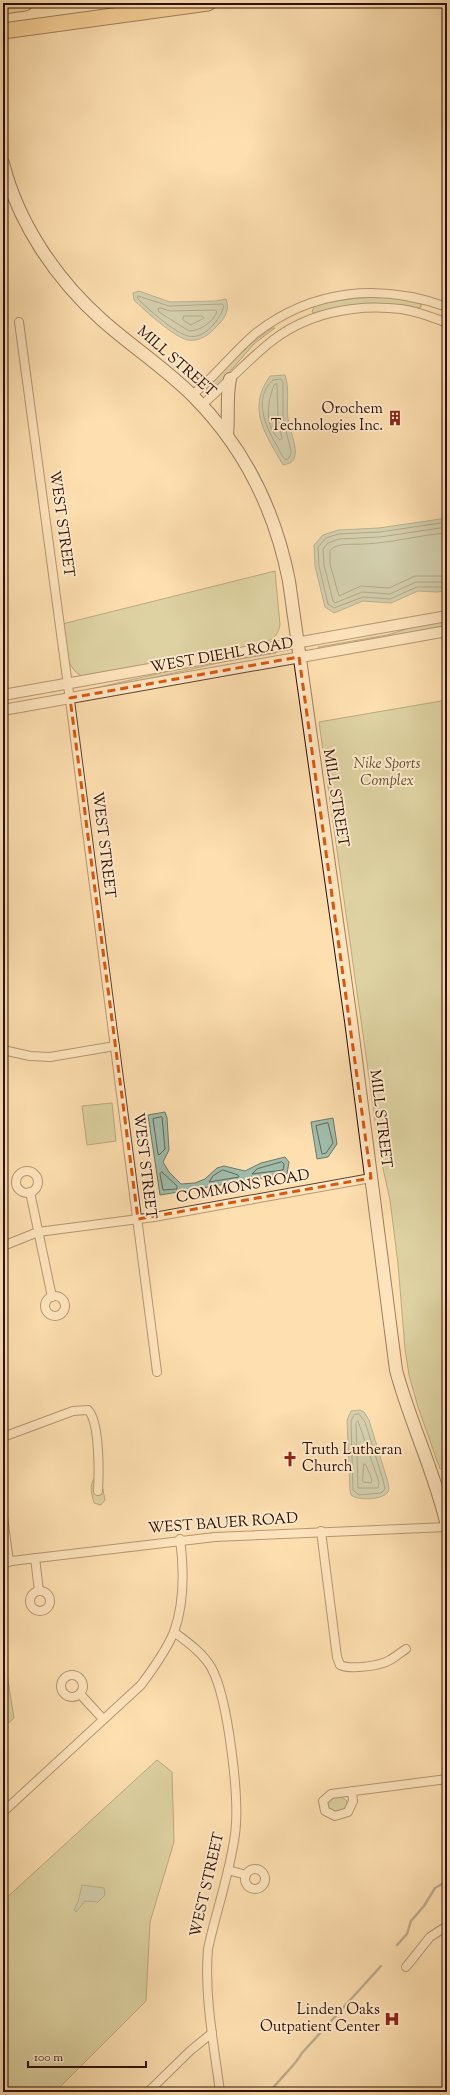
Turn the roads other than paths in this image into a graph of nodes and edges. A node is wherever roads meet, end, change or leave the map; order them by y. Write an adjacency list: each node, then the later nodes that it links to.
1 (25, 3): 3 (highway)
2 (208, 3): 4 (highway)
3 (3, 6)
4 (3, 31)
5 (3, 163): 10 (main road, MILL STREET)
6 (447, 307): 10 (street)
7 (19, 322): 17 (street, WEST STREET)
8 (447, 323): 9 (street)
9 (230, 379): 11 (street); 12 (main road)
10 (192, 395): 11 (main road, MILL STREET)
11 (202, 405): 12 (main road, MILL STREET)
12 (227, 435): 15 (main road, MILL STREET)
13 (447, 616): 15 (street, WEST DIEHL ROAD)
14 (447, 631): 16 (street, WEST DIEHL ROAD)
15 (297, 642): 16 (main road, MILL STREET); 17 (street, WEST DIEHL ROAD)
16 (299, 657): 19 (street, WEST DIEHL ROAD); 23 (main road, MILL STREET)
17 (68, 683): 18 (street, WEST DIEHL ROAD); 19 (street, WEST STREET)
18 (3, 695)
19 (70, 698): 20 (street, WEST DIEHL ROAD); 21 (street, WEST STREET)
20 (3, 710)
21 (115, 1046): 22 (street); 25 (street, WEST STREET)
22 (3, 1050)
23 (371, 1178): 25 (street, COMMONS ROAD); 33 (main road, MILL STREET)
24 (30, 1192): 26 (street)
25 (138, 1220): 26 (street, COMMONS ROAD); 29 (street, WEST STREET)
26 (38, 1232): 27 (street, COMMONS ROAD); 28 (street)
27 (3, 1246)
28 (52, 1296)
29 (157, 1372)
30 (3, 1437): 31 (street)
31 (98, 1491)
32 (3, 1517): 37 (street)
33 (447, 1527): 34 (street, WEST BAUER ROAD)
34 (321, 1531): 35 (street, WEST BAUER ROAD); 40 (street)
35 (180, 1540): 36 (street, WEST BAUER ROAD); 39 (street)
36 (35, 1558): 37 (street, WEST BAUER ROAD); 38 (street)
37 (6, 1562)
38 (40, 1591)
39 (174, 1632): 42 (street); 46 (street, WEST STREET)
40 (406, 1649)
41 (80, 1694): 42 (street)
42 (103, 1719): 45 (street)
43 (447, 1778): 44 (street)
44 (352, 1791)
45 (3, 1812)
46 (228, 1870): 47 (street); 50 (street, WEST STREET)
47 (246, 1875)
48 (447, 1926): 49 (street)
49 (406, 1966)
50 (212, 2033): 51 (street); 52 (street, WEST STREET)
51 (148, 2092)
52 (220, 2092)

